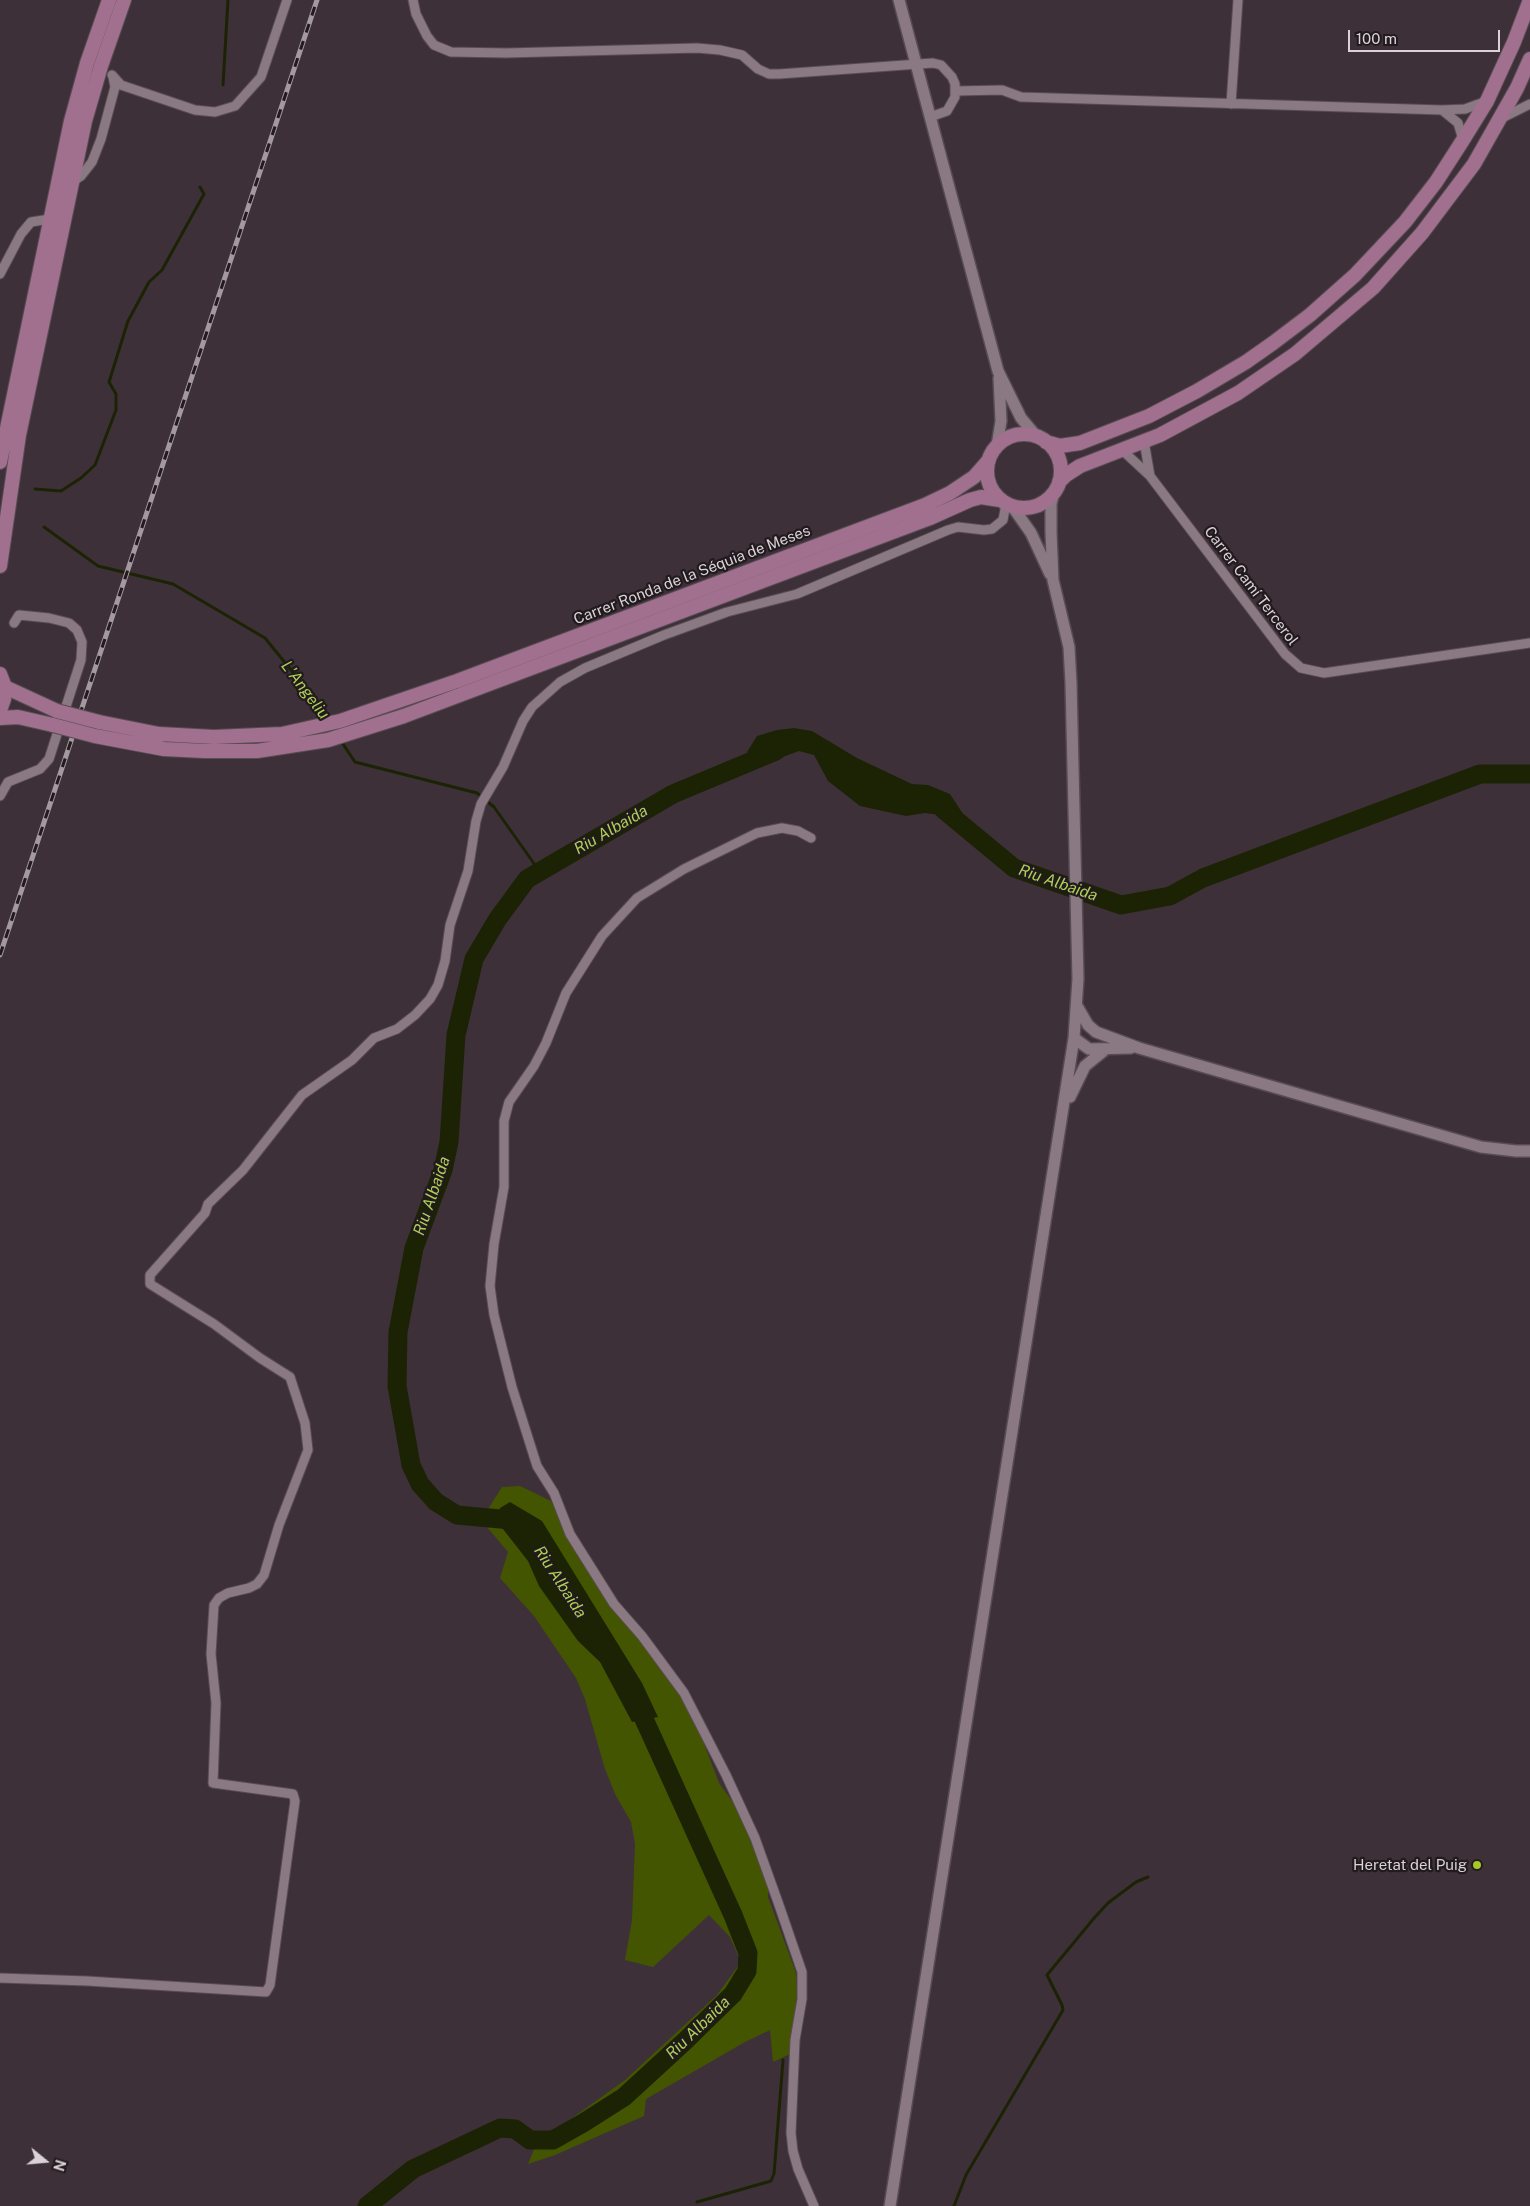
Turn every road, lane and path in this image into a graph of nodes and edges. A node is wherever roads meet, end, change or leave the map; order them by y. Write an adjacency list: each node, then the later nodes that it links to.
1 (110, 0): 21 (main road)
2 (124, 0): 10 (main road)
3 (287, 0): 11 (street)
4 (413, 0): 9 (street)
5 (899, 0): 9 (street)
6 (1238, 0): 14 (street)
7 (1530, 0): 13 (main road)
8 (1530, 62): 18 (main road)
9 (916, 65): 12 (street); 17 (street)
10 (101, 66): 11 (street); 20 (main road)
11 (112, 75): 20 (street)
12 (956, 91): 14 (street); 17 (street)
13 (1487, 101): 16 (street); 19 (main road)
14 (1230, 104): 16 (street)
15 (1530, 104): 18 (street)
16 (1442, 110): 19 (street)
17 (930, 117): 23 (street)
18 (1501, 118): 25 (main road)
19 (1463, 140): 24 (main road)
20 (72, 182): 33 (main road)
21 (50, 218): 22 (street); 29 (main road)
22 (0, 274)
23 (998, 371): 24 (street); 26 (street)
24 (1042, 439): 26 (main road); 31 (main road)
25 (1144, 441): 27 (main road); 30 (street, Carrer Camí Tercerol)
26 (997, 446): 28 (main road)
27 (1122, 450): 30 (street, Carrer Camí Tercerol); 31 (main road)
28 (988, 461): 32 (main road); 37 (main road, Carrer Ronda de la Séquia de Meses, bridge)
29 (0, 462)
30 (1150, 476): 36 (street, Carrer Camí Tercerol)
31 (1057, 487): 32 (main road); 34 (street)
32 (1006, 503): 34 (street); 39 (main road, Carrer Ronda de la Séquia de Meses, bridge); 49 (street)
33 (0, 566)
34 (1053, 580): 42 (street)
35 (14, 623): 40 (street)
36 (1530, 643)
37 (2, 680): 38 (main road)
38 (0, 710)
39 (0, 718)
40 (0, 796)
41 (811, 838): 50 (street)
42 (1077, 1006): 43 (street); 44 (street)
43 (1096, 1032): 44 (street); 45 (street)
44 (1074, 1038): 46 (street); 47 (street)
45 (1139, 1048): 46 (street); 48 (street)
46 (1106, 1049): 47 (street)
47 (1062, 1118): 51 (street)
48 (1530, 1151)
49 (0, 1978)
50 (814, 2206)
51 (890, 2206)

